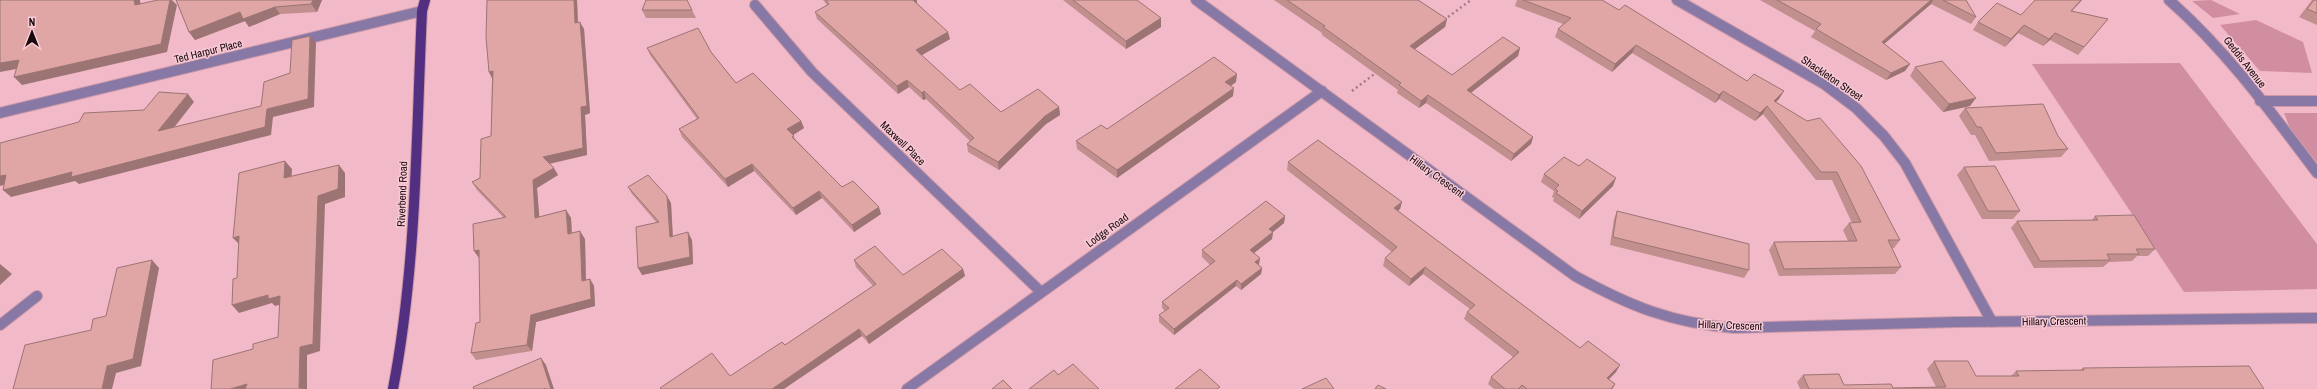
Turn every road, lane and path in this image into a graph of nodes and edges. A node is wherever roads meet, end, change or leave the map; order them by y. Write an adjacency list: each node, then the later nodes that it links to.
1 (425, 0): 7 (main road, Riverbend Road)
2 (1196, 0): 10 (street, Hillary Crescent)
3 (1471, 0): 8 (path)
4 (1677, 0): 19 (street, Shackleton Street)
5 (2169, 0): 11 (street, Geddis Avenue)
6 (755, 5): 16 (street, Maxwell Place)
7 (422, 11): 14 (street, Ted Harpur Place); 21 (main road, Riverbend Road)
8 (1440, 24)
9 (1383, 67): 13 (path)
10 (1322, 91): 13 (street, Hillary Crescent); 16 (street, Lodge Road)
11 (2260, 101): 12 (street, Geddis Avenue); 15 (street)
12 (2317, 101)
13 (1336, 103): 19 (street, Hillary Crescent)
14 (0, 113)
15 (2317, 173)
16 (1041, 292): 22 (street, Lodge Road)
17 (37, 296): 20 (street)
18 (2317, 318): 19 (street, Hillary Crescent)
19 (1992, 322)
20 (0, 325)
21 (394, 389)
22 (907, 389)

